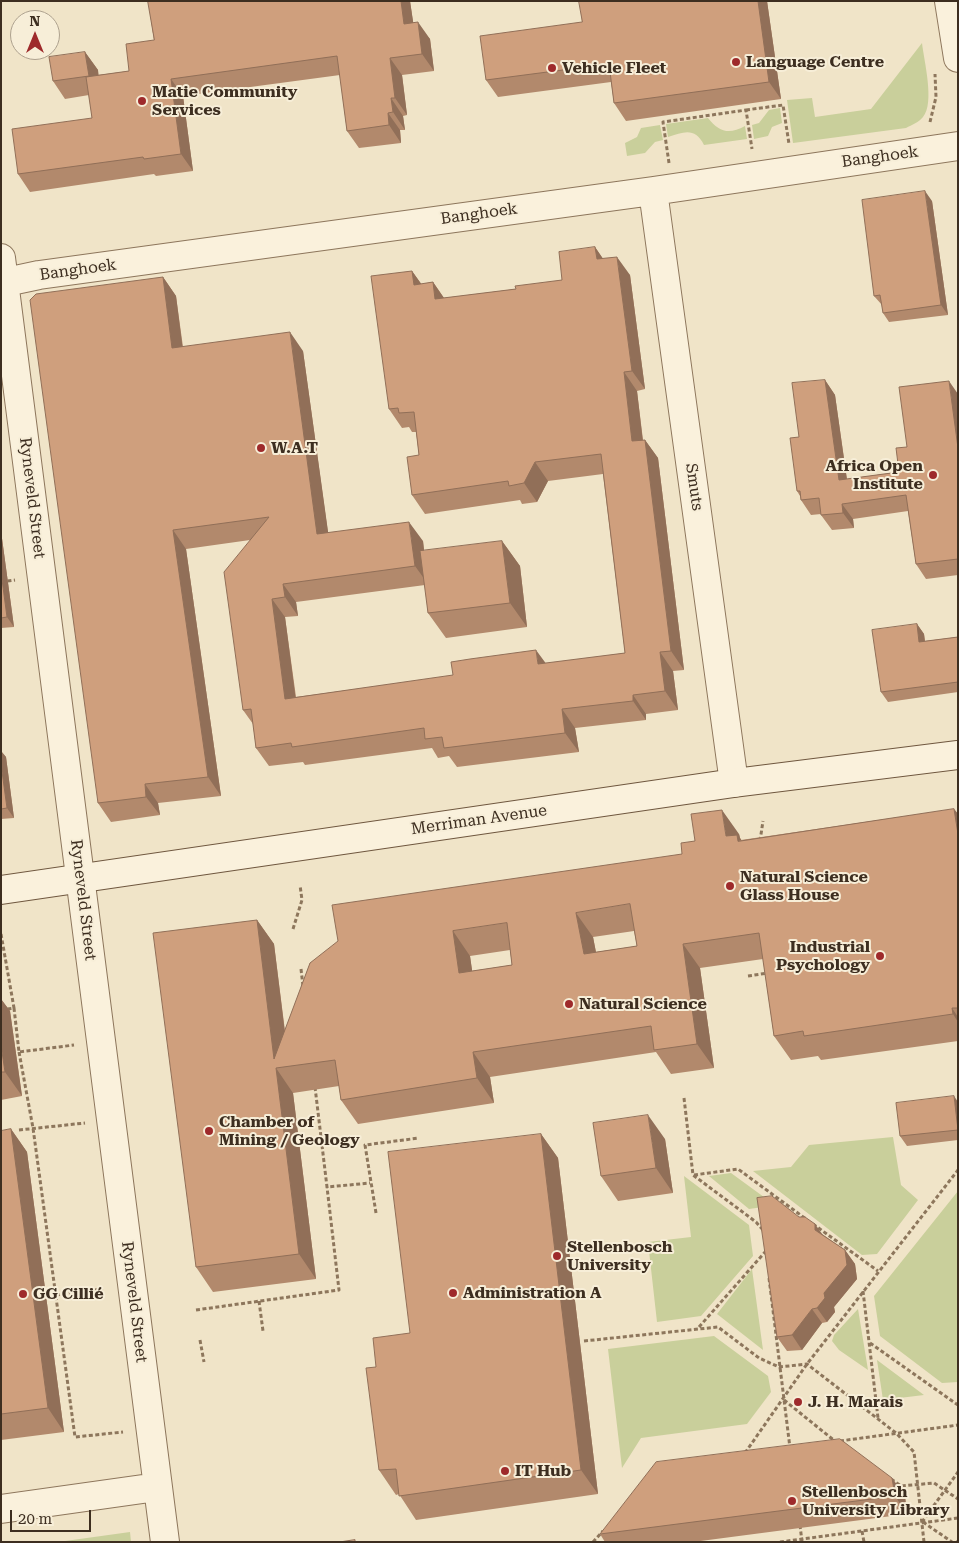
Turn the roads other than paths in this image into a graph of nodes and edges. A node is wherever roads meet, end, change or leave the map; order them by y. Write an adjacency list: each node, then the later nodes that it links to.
1 (949, 1): 2 (street)
2 (958, 58)
3 (958, 146): 4 (street, Banghoek)
4 (653, 191): 5 (street, Banghoek); 7 (street, Smuts)
5 (2, 274): 8 (street, Ryneveld Street)
6 (958, 754): 7 (street, Merriman Avenue)
7 (734, 783): 8 (street, Merriman Avenue)
8 (80, 878): 9 (street, Merriman Avenue); 10 (street, Ryneveld Street)
9 (1, 890)
10 (157, 1487): 11 (street); 12 (street, Ryneveld Street)
11 (1, 1509)
12 (165, 1542)

